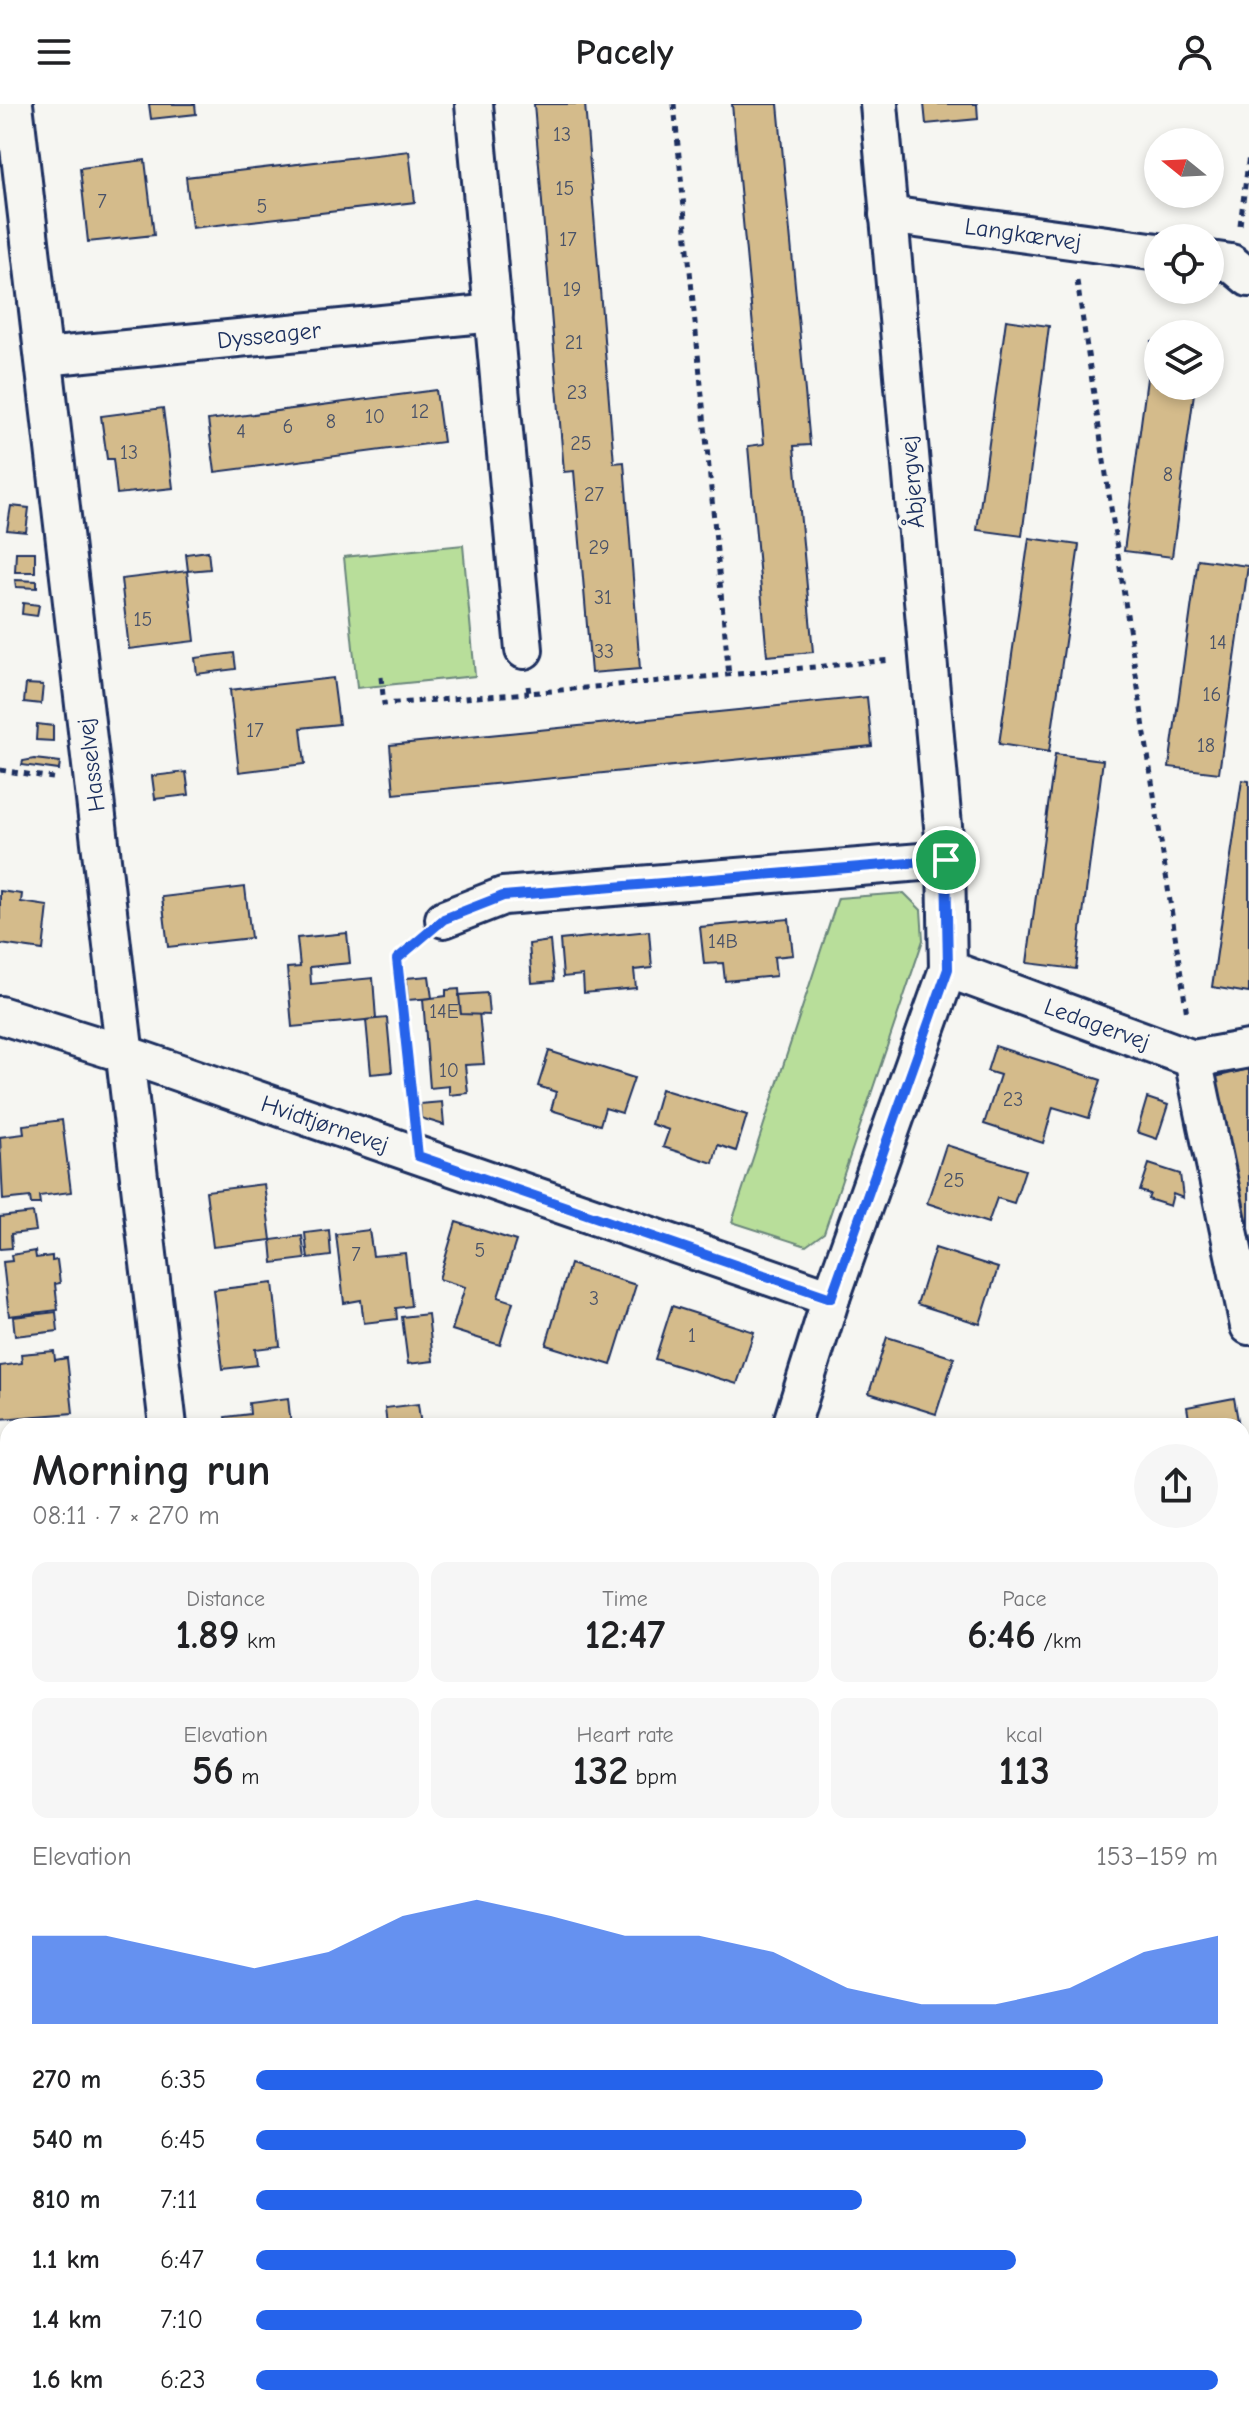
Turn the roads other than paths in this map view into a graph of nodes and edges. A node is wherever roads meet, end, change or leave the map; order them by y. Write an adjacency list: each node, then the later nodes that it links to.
1 (14, 104): 7 (street, Hasselvej)
2 (474, 104): 6 (street)
3 (879, 104): 4 (street, Åbjergvej)
4 (888, 215): 5 (street, Langkærvej); 9 (street, Åbjergvej)
5 (1144, 250)
6 (494, 313): 7 (street, Dysseager); 8 (street)
7 (44, 357): 14 (street, Hasselvej)
8 (524, 650)
9 (946, 860): 10 (street); 11 (street, Åbjergvej)
10 (444, 919)
11 (948, 969): 15 (street, Ledagervej); 16 (street, Åbjergvej)
12 (0, 1015): 14 (street, Hvidtjørnevej)
13 (1249, 1049): 15 (street)
14 (125, 1054): 16 (street, Hvidtjørnevej); 18 (street, Hasselvej)
15 (1193, 1059): 17 (street)
16 (831, 1298): 19 (street, Åbjergvej)
17 (1249, 1326)
18 (167, 1418)
19 (794, 1418)

